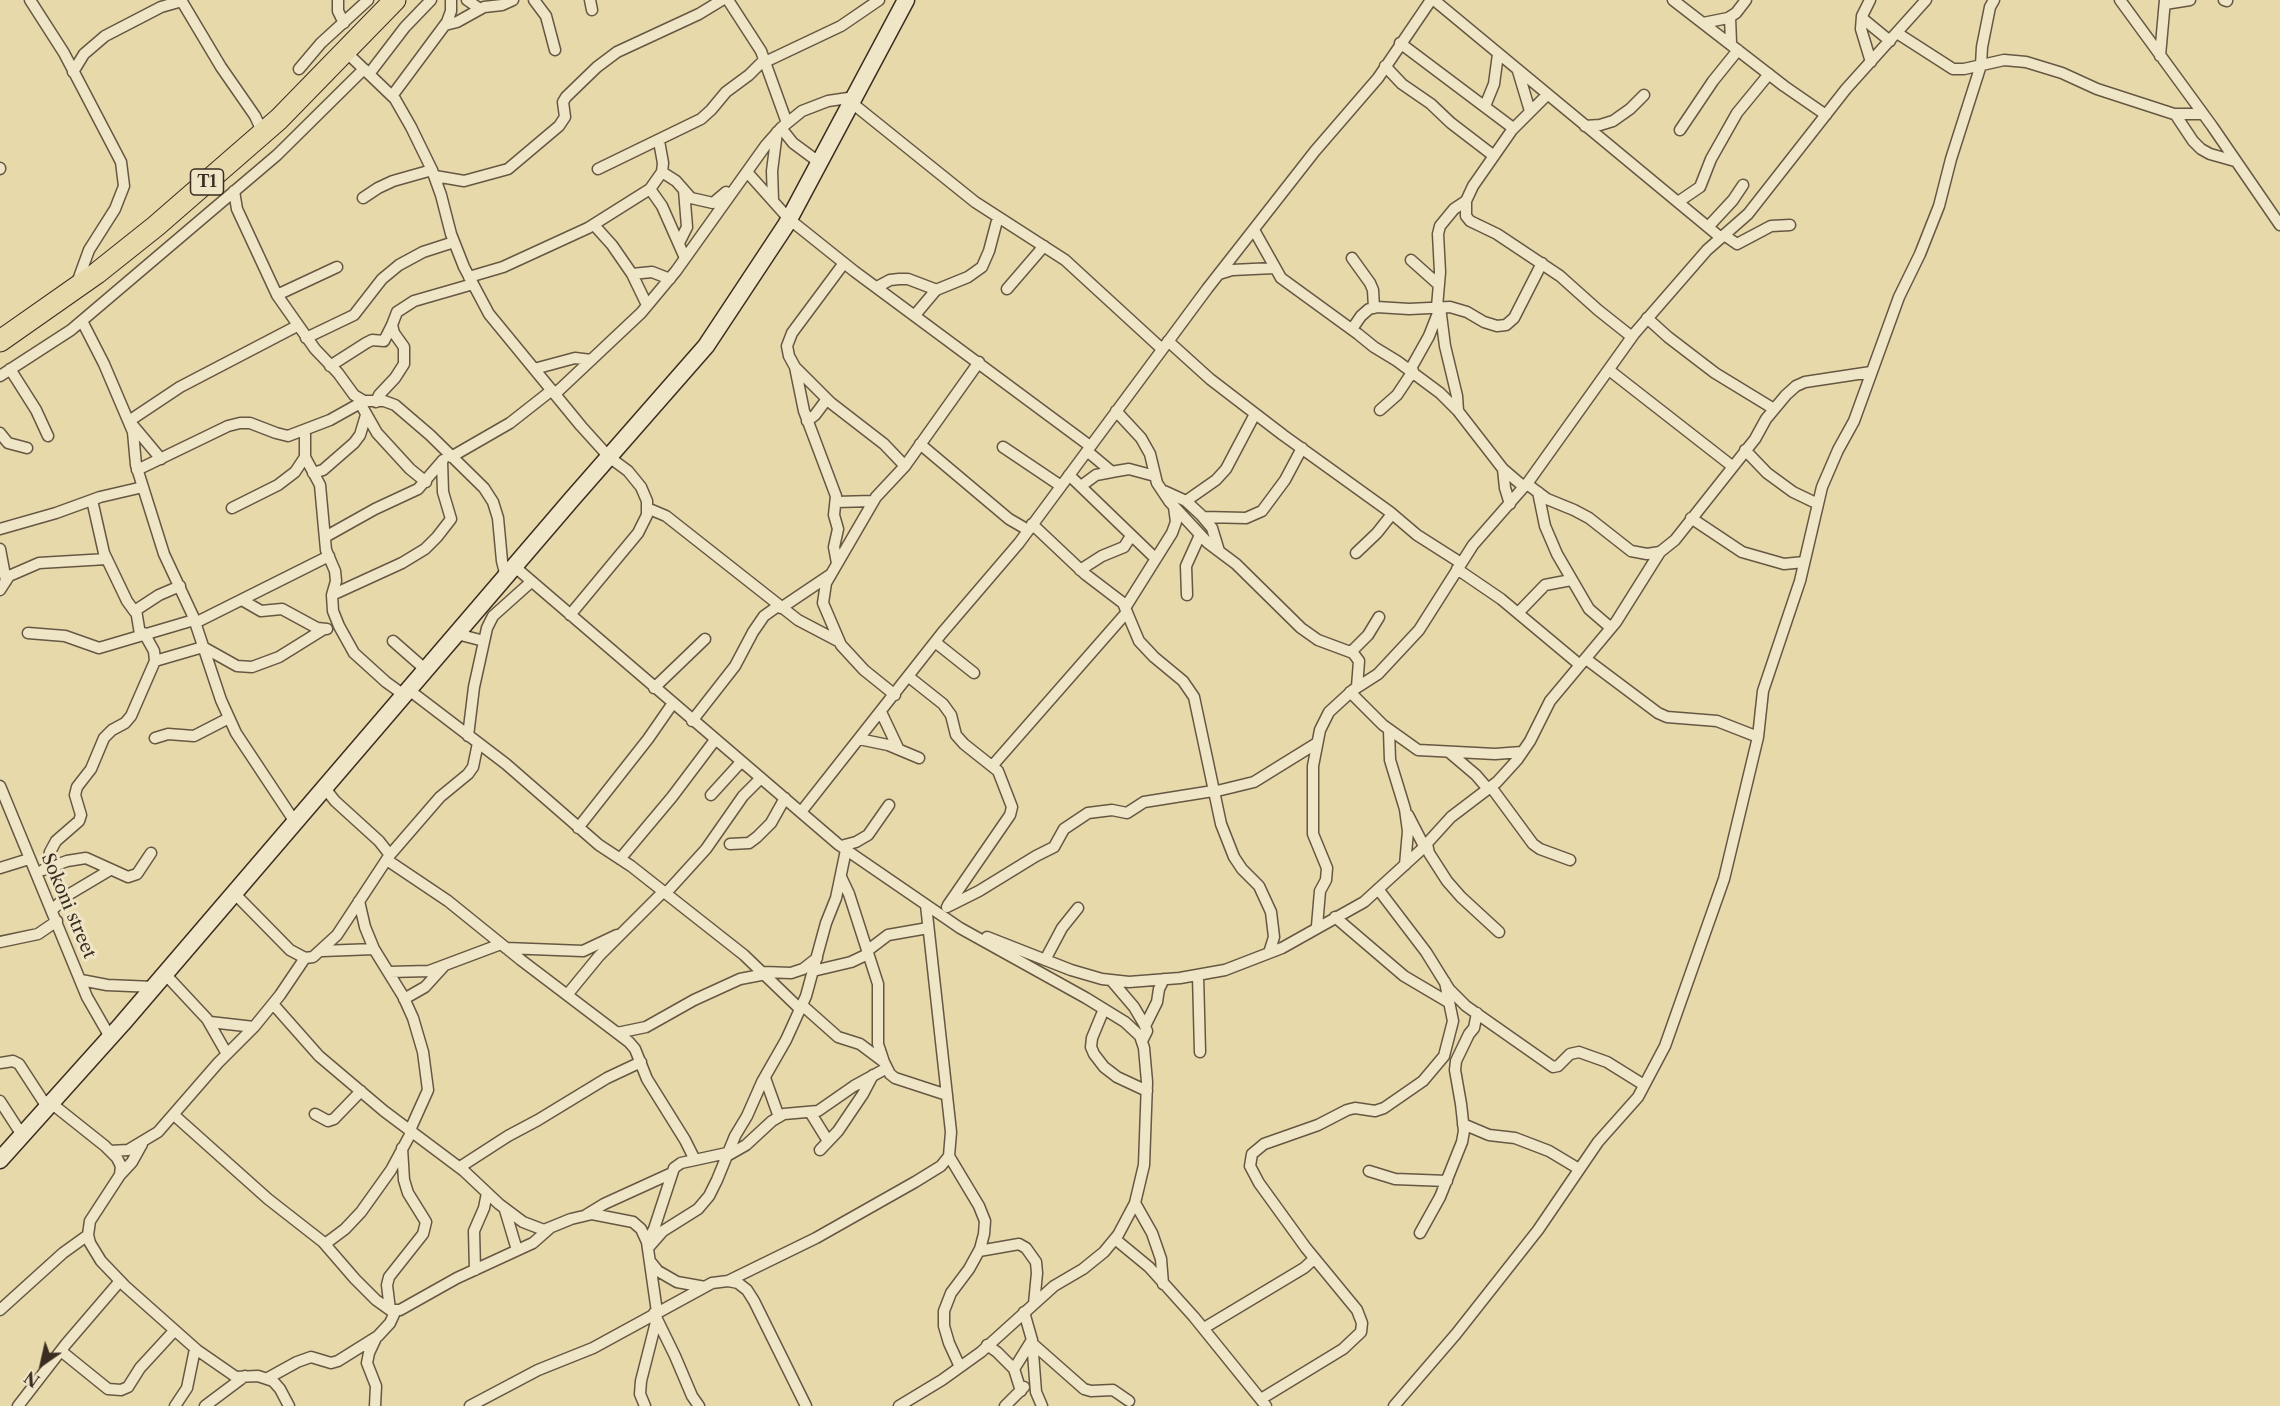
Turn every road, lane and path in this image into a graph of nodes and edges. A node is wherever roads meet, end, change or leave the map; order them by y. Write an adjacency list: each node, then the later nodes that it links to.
1 (30, 0): 45 (street)
2 (182, 0): 45 (street); 61 (street)
3 (338, 0): 29 (street)
4 (368, 0): 29 (street)
5 (395, 0): 36 (highway, T1)
6 (431, 0): 46 (street)
7 (451, 0): 31 (street)
8 (467, 0): 25 (street)
9 (513, 0): 25 (street)
10 (534, 0): 35 (street)
11 (722, 0): 69 (street)
12 (728, 0): 39 (street)
13 (879, 0): 39 (street)
14 (906, 0): 51 (street)
15 (1433, 0): 33 (street); 37 (street)
16 (1672, 0): 30 (street)
17 (1746, 0): 27 (street)
18 (1870, 0): 28 (street)
19 (1926, 0): 32 (street)
20 (1994, 0): 41 (street)
21 (2120, 0): 26 (street)
22 (2133, 0): 26 (street)
23 (2190, 0): 24 (street)
24 (2165, 2): 38 (street)
25 (484, 5): 31 (street)
26 (2127, 10): 38 (street)
27 (1730, 17): 30 (street); 34 (street)
28 (1862, 18): 32 (street); 40 (street)
29 (344, 23): 43 (street)
30 (1703, 23): 34 (street)
31 (445, 25): 50 (street)
32 (1894, 37): 40 (street); 41 (street)
33 (1400, 43): 42 (street); 52 (street)
34 (1735, 46): 47 (street); 60 (street)
35 (555, 50)
36 (345, 51): 46 (street); 61 (highway, T1)
37 (1498, 54): 44 (street); 52 (street)
38 (2160, 56): 55 (street)
39 (764, 61): 58 (street); 62 (street)
40 (1871, 62): 56 (street)
41 (1981, 65): 54 (street); 130 (street)
42 (1385, 66): 63 (street); 87 (street)
43 (299, 69)
44 (1518, 70): 48 (street); 53 (street)
45 (73, 72): 105 (street)
46 (367, 72): 50 (street); 73 (street)
47 (1769, 74): 56 (street); 79 (street)
48 (1547, 95): 53 (street); 57 (street)
49 (1644, 95): 57 (street)
50 (392, 96): 69 (street)
51 (854, 100): 58 (street); 65 (street); 81 (street)
52 (1485, 106): 59 (street)
53 (1530, 111): 59 (street)
54 (2175, 114): 55 (street); 64 (street)
55 (2202, 114): 64 (street)
56 (1826, 115): 88 (street)
57 (1585, 126): 79 (street)
58 (782, 128): 65 (street); 68 (street); 76 (street)
59 (1513, 128): 63 (street)
60 (1680, 130)
61 (263, 133): 105 (highway, T1)
62 (659, 141): 66 (street); 67 (street)
63 (1494, 156): 78 (street)
64 (2235, 161): 85 (street)
65 (820, 163): 82 (street)
66 (598, 170)
67 (662, 172): 71 (street); 72 (street)
68 (747, 172): 74 (street); 76 (street)
69 (434, 173): 75 (street); 89 (street)
70 (1743, 185): 86 (street)
71 (650, 189): 80 (street); 83 (street)
72 (684, 190): 74 (street); 77 (street)
73 (234, 191): 108 (street); 114 (street)
74 (732, 192): 92 (street)
75 (363, 198)
76 (773, 200): 82 (street)
77 (683, 201): 80 (street); 90 (street)
78 (1466, 201): 96 (street); 103 (street)
79 (1678, 202): 86 (street)
80 (665, 213): 90 (street)
81 (998, 218): 91 (street); 107 (street)
82 (789, 219): 95 (street); 155 (street)
83 (594, 225): 99 (street); 102 (street)
84 (1790, 225): 88 (street)
85 (2280, 225)
86 (1708, 228): 88 (street)
87 (1254, 230): 98 (street); 100 (street)
88 (1722, 236): 113 (street)
89 (454, 242): 102 (street); 119 (street)
90 (679, 243): 92 (street)
91 (1044, 246): 106 (street); 121 (street)
92 (685, 258): 101 (street)
93 (1352, 258): 111 (street)
94 (1411, 260): 103 (street)
95 (844, 263): 104 (street); 125 (street)
96 (1542, 263): 110 (street); 118 (street)
97 (336, 267): 108 (street)
98 (1274, 268): 100 (street); 117 (street)
99 (632, 274): 101 (street); 109 (street)
100 (1219, 274): 121 (street)
101 (670, 279): 109 (street)
102 (471, 281): 115 (street); 127 (street)
103 (1439, 285): 110 (street)
104 (877, 287): 107 (street); 112 (street)
105 (75, 289): 120 (highway, T1)
106 (1007, 289)
107 (938, 290): 112 (street)
108 (276, 295): 116 (street)
109 (647, 305): 122 (street)
110 (1439, 307): 111 (street); 129 (street); 139 (street)
111 (1374, 308): 117 (street)
112 (915, 315): 123 (street)
113 (1647, 318): 118 (street); 136 (street)
114 (82, 321): 126 (street); 142 (street)
115 (392, 325): 124 (street); 135 (street)
116 (297, 326): 119 (street); 142 (street)
117 (1352, 329): 129 (street)
118 (1632, 337): 128 (street)
119 (306, 338): 124 (street)
120 (0, 341)
121 (1165, 345): 138 (street); 140 (street)
122 (591, 360): 127 (street); 132 (street)
123 (979, 362): 147 (street); 150 (street)
124 (330, 366): 134 (street)
125 (795, 367): 133 (street); 143 (street)
126 (10, 369): 131 (street); 146 (street)
127 (534, 369): 132 (street)
128 (1609, 370): 158 (street); 166 (street)
129 (1411, 371): 137 (street); 139 (street)
130 (1871, 372): 136 (street); 178 (street)
131 (0, 376)
132 (553, 392): 154 (street); 155 (street)
133 (827, 399): 143 (street); 157 (street)
134 (362, 402): 135 (street); 141 (street); 144 (street)
135 (376, 402): 154 (street)
136 (1774, 409): 152 (street)
137 (1380, 410)
138 (1116, 411): 150 (street); 164 (street)
139 (1458, 411): 159 (street)
140 (1255, 414): 151 (street); 175 (street)
141 (366, 415): 162 (street); 165 (street)
142 (128, 420): 156 (street); 160 (street)
143 (807, 421): 176 (street)
144 (305, 430): 153 (street); 156 (street)
145 (0, 433): 149 (street)
146 (48, 436)
147 (920, 444): 157 (street); 185 (street)
148 (1003, 447): 167 (street)
149 (27, 448)
150 (1089, 448): 161 (street); 163 (street)
151 (1302, 448): 182 (street); 183 (street)
152 (1746, 450): 158 (street); 178 (street)
153 (305, 457): 162 (street); 180 (street)
154 (447, 457): 165 (street); 172 (street); 201 (street)
155 (609, 457): 181 (street); 201 (street)
156 (161, 459): 160 (street)
157 (905, 466): 174 (street)
158 (1732, 466): 184 (street)
159 (1503, 469): 166 (street); 177 (street)
160 (137, 470): 169 (street)
161 (1112, 472): 164 (street); 168 (street)
162 (313, 473): 189 (street)
163 (1069, 475): 167 (street); 168 (street)
164 (1155, 476): 170 (street)
165 (425, 482): 172 (street); 189 (street)
166 (1526, 485): 171 (street); 177 (street)
167 (1061, 486): 185 (street)
168 (1081, 486): 188 (street)
169 (143, 487): 173 (street); 206 (street)
170 (1162, 490): 175 (street); 179 (street)
171 (1538, 492): 192 (street); 203 (street)
172 (444, 496): 207 (street)
173 (92, 500): 186 (street); 196 (street)
174 (873, 501): 176 (street); 198 (street)
175 (1186, 501): 183 (street)
176 (836, 502): 198 (street)
177 (1510, 504): 199 (street)
178 (1818, 504): 197 (street)
179 (1174, 507): 187 (street); 195 (street)
180 (232, 508)
181 (647, 508): 210 (street); 214 (street)
182 (1392, 514): 193 (street); 199 (street)
183 (1203, 517): 191 (street)
184 (1691, 518): 192 (street); 197 (street)
185 (1030, 527): 200 (street); 227 (street)
186 (0, 529)
187 (1200, 535): 191 (street); 208 (street)
188 (1131, 536): 195 (street); 200 (street)
189 (325, 537): 194 (street)
190 (0, 549): 205 (street)
191 (1219, 552): 229 (street)
192 (1660, 552): 218 (street)
193 (1356, 554)
194 (329, 556): 207 (street); 209 (street)
195 (1155, 558): 211 (street)
196 (107, 559): 205 (street); 212 (street)
197 (1804, 562): 245 (street)
198 (837, 563): 202 (street)
199 (1459, 566): 213 (street); 236 (street)
200 (1080, 570): 211 (street)
201 (510, 572): 204 (street); 222 (street)
202 (830, 574): 210 (street); 226 (street)
203 (1571, 580): 213 (street); 218 (street)
204 (531, 582): 214 (street); 225 (street)
205 (3, 585)
206 (180, 586): 212 (street); 216 (street)
207 (332, 595): 217 (street)
208 (1186, 595)
209 (242, 600): 216 (street); 219 (street)
210 (780, 607): 226 (street); 242 (street)
211 (1126, 610): 256 (street); 261 (street)
212 (135, 612): 221 (street)
213 (1518, 614): 231 (street)
214 (570, 615): 235 (street)
215 (1379, 617): 229 (street)
216 (195, 621): 221 (street); 228 (street)
217 (339, 626): 219 (street); 237 (street)
218 (1611, 628): 231 (street)
219 (324, 629): 228 (street)
220 (28, 633): 221 (street)
221 (142, 633): 230 (street)
222 (457, 634): 225 (street); 232 (street)
223 (705, 639): 235 (street)
224 (393, 641): 232 (street)
225 (484, 641): 244 (street)
226 (838, 641): 238 (street)
227 (935, 642): 233 (street); 234 (street)
228 (203, 647): 230 (street); 241 (street)
229 (1351, 652): 236 (street)
230 (155, 661): 279 (street)
231 (1583, 662): 245 (street); 252 (street)
232 (426, 670): 237 (street)
233 (974, 673)
234 (909, 677): 238 (street); 256 (street)
235 (654, 688): 239 (street)
236 (1354, 690): 243 (street); 249 (street)
237 (407, 692): 244 (street); 259 (street)
238 (895, 695): 240 (street)
239 (673, 704): 242 (street); 268 (street)
240 (881, 712): 247 (street); 251 (street)
241 (229, 718): 246 (street); 267 (street)
242 (692, 721): 248 (street)
243 (1389, 730): 253 (street); 265 (street)
244 (468, 736): 250 (street)
245 (1758, 737): 337 (street)
246 (155, 738)
247 (859, 739): 251 (street); 266 (street)
248 (715, 740): 255 (street); 275 (street)
249 (1317, 742): 261 (street); 294 (street)
250 (478, 743): 268 (street); 273 (street)
251 (898, 748): 254 (street)
252 (1522, 752): 253 (street); 260 (street)
253 (1450, 753): 260 (street)
254 (919, 759)
255 (741, 762): 257 (street); 262 (street)
256 (993, 765): 290 (street)
257 (762, 778): 263 (street); 284 (street)
258 (0, 786): 274 (street, Sokoni street)
259 (324, 787): 267 (street); 273 (street)
260 (1490, 788): 270 (street); 276 (street)
261 (1213, 791): 290 (street); 303 (street)
262 (711, 795)
263 (785, 798): 266 (street); 269 (street)
264 (889, 805): 271 (street)
265 (1405, 811): 270 (street); 277 (street)
266 (801, 812): 271 (street)
267 (295, 822): 285 (street)
268 (578, 828): 275 (street)
269 (729, 844)
270 (1425, 845): 277 (street); 296 (street)
271 (844, 848): 282 (street); 287 (street)
272 (152, 854): 280 (street)
273 (388, 857): 286 (street); 299 (street)
274 (29, 859): 278 (street); 281 (street, Sokoni street)
275 (620, 859): 284 (street)
276 (1570, 860)
277 (1405, 865): 283 (street)
278 (0, 868)
279 (47, 869): 280 (street); 281 (street)
280 (110, 870): 289 (street)
281 (35, 873): 289 (street, Sokoni street)
282 (841, 877): 302 (street); 305 (street)
283 (1378, 889): 291 (street); 316 (street)
284 (665, 892): 297 (street); 310 (street)
285 (234, 893): 304 (street); 315 (street)
286 (359, 901): 300 (street); 301 (street)
287 (926, 905): 290 (street); 295 (street)
288 (1078, 908): 306 (street)
289 (52, 910): 292 (street, Sokoni street)
290 (944, 911): 293 (street)
291 (1335, 917): 294 (street); 319 (street)
292 (57, 921): 298 (street); 313 (street, Sokoni street)
293 (956, 925): 306 (street); 322 (street)
294 (1317, 926): 303 (street)
295 (928, 928): 302 (street); 340 (street)
296 (1499, 932)
297 (623, 933): 299 (street); 317 (street)
298 (0, 942)
299 (503, 946): 307 (street); 317 (street)
300 (374, 949): 301 (street); 309 (street)
301 (322, 951): 304 (street)
302 (868, 952): 308 (street); 334 (street)
303 (1269, 953): 311 (street)
304 (305, 958): 320 (street)
305 (817, 958): 308 (street); 310 (street)
306 (1045, 960): 314 (street)
307 (446, 965): 309 (street); 318 (street)
308 (813, 971): 321 (street)
309 (389, 972): 318 (street)
310 (764, 973): 321 (street); 327 (street)
311 (1198, 975): 312 (street); 330 (street)
312 (1164, 979): 314 (street); 325 (street)
313 (81, 980): 315 (street); 328 (street, Sokoni street)
314 (1111, 980): 325 (street)
315 (159, 981): 324 (street); 328 (street)
316 (1445, 982): 319 (street); 323 (street)
317 (567, 995): 327 (street)
318 (404, 999): 348 (street)
319 (1448, 1002): 377 (street)
320 (273, 1004): 326 (street); 338 (street)
321 (801, 1007): 334 (street); 336 (street)
322 (1104, 1009): 329 (street); 339 (street)
323 (1477, 1013): 337 (street); 347 (street)
324 (210, 1022): 326 (street); 331 (street)
325 (1145, 1026): 329 (street)
326 (254, 1027): 331 (street)
327 (617, 1033): 332 (street)
328 (110, 1037): 342 (street)
329 (1142, 1041): 339 (street)
330 (1200, 1052)
331 (227, 1054): 345 (street)
332 (640, 1062): 358 (street); 359 (street)
333 (0, 1063): 342 (street)
334 (885, 1065): 335 (street); 340 (street)
335 (873, 1075): 343 (street); 350 (street)
336 (765, 1078): 346 (street); 355 (street)
337 (1644, 1085): 360 (street)
338 (361, 1091): 344 (street); 348 (street)
339 (1147, 1091): 366 (street)
340 (947, 1095): 356 (street)
341 (0, 1101): 349 (street)
342 (49, 1105): 349 (street); 354 (street)
343 (810, 1112): 346 (street); 350 (street)
344 (315, 1114)
345 (174, 1115): 351 (street); 373 (street)
346 (779, 1117): 355 (street)
347 (1463, 1124): 360 (street); 364 (street)
348 (411, 1130): 352 (street); 359 (street)
349 (22, 1135): 357 (street)
350 (828, 1141): 353 (street)
351 (143, 1143): 354 (street); 363 (street)
352 (402, 1148): 373 (street); 386 (street)
353 (820, 1150)
354 (110, 1151): 363 (street)
355 (726, 1155): 358 (street); 374 (street)
356 (949, 1156): 376 (street); 381 (street)
357 (0, 1160)
358 (695, 1160): 362 (street)
359 (460, 1167): 365 (street)
360 (1579, 1169): 416 (street)
361 (1369, 1171): 364 (street)
362 (672, 1173): 368 (street); 374 (street)
363 (120, 1175): 371 (street)
364 (1447, 1180): 370 (street)
365 (487, 1192): 367 (street); 379 (street)
366 (1135, 1203): 372 (street); 382 (street)
367 (504, 1207): 369 (street); 375 (street)
368 (584, 1216): 369 (street); 374 (street)
369 (550, 1228): 375 (street)
370 (1420, 1233)
371 (88, 1235): 380 (street); 385 (street)
372 (1114, 1239): 382 (street); 384 (street)
373 (325, 1244): 386 (street)
374 (647, 1245): 378 (street)
375 (517, 1250): 379 (street)
376 (979, 1251): 384 (street); 396 (street)
377 (1314, 1259): 389 (street); 403 (street)
378 (650, 1261): 383 (street); 388 (street)
379 (476, 1270): 386 (street)
380 (120, 1281): 390 (street); 395 (street)
381 (728, 1281): 383 (street); 412 (street)
382 (1163, 1284): 389 (street)
383 (705, 1287): 388 (street)
384 (1034, 1304): 387 (street)
385 (0, 1310)
386 (393, 1310): 391 (street)
387 (1024, 1312): 392 (street); 393 (street)
388 (656, 1314): 409 (street); 410 (street); 411 (street)
389 (1204, 1328): 403 (street)
390 (174, 1331): 394 (street); 395 (street)
391 (376, 1337): 400 (street); 408 (street)
392 (1033, 1342): 397 (street); 398 (street); 402 (street)
393 (987, 1345): 396 (street); 397 (street)
394 (195, 1349): 399 (street); 405 (street)
395 (61, 1351): 404 (street)
396 (960, 1367): 413 (street)
397 (1014, 1369): 401 (street)
398 (1034, 1372): 401 (street); 415 (street)
399 (245, 1376): 400 (street); 406 (street)
400 (268, 1378): 407 (street)
401 (1021, 1391): 414 (street)
402 (1129, 1401)
403 (1263, 1403)
404 (18, 1406)
405 (175, 1406)
406 (205, 1406)
407 (289, 1406)
408 (375, 1406)
409 (470, 1406)
410 (645, 1406)
411 (699, 1406)
412 (806, 1406)
413 (898, 1406)
414 (1005, 1406)
415 (1042, 1406)
416 (1394, 1406)

